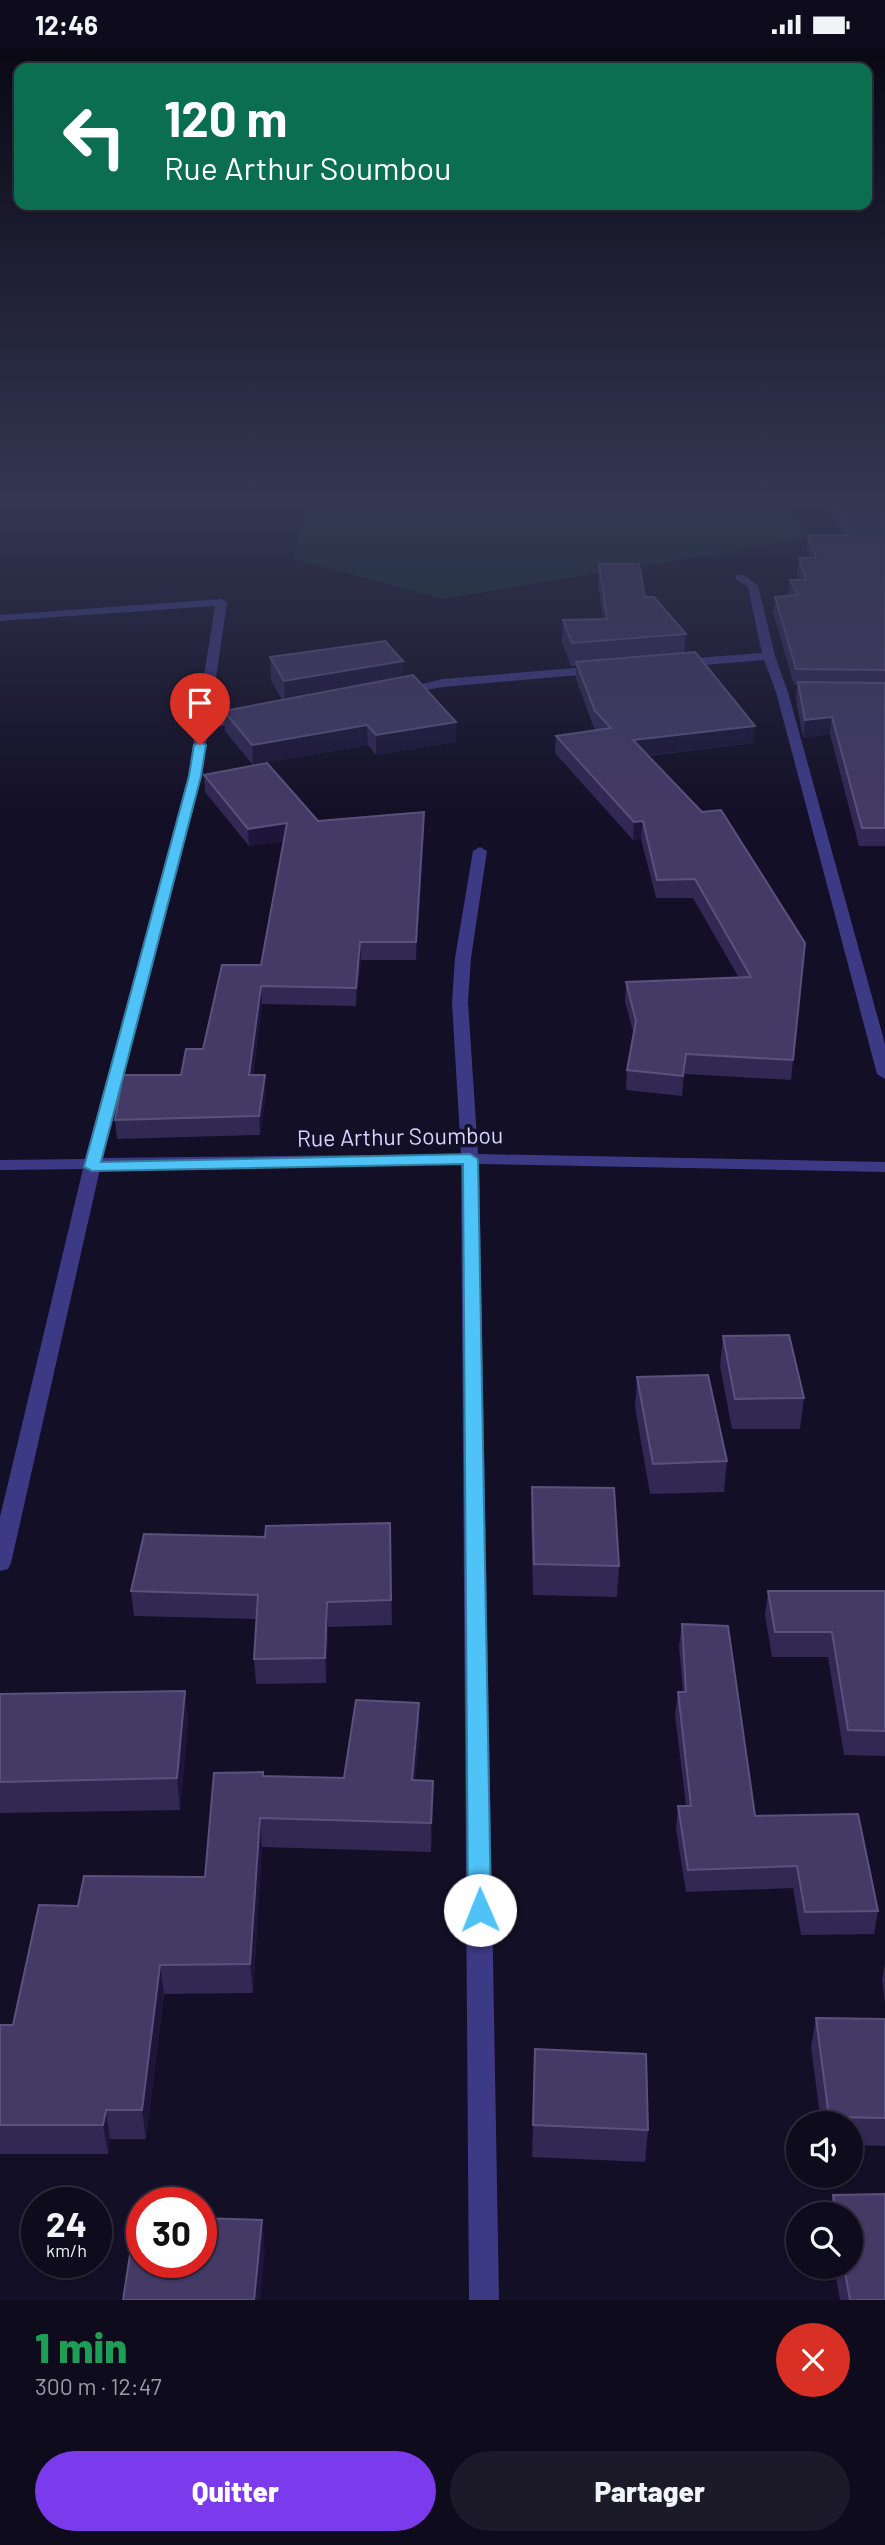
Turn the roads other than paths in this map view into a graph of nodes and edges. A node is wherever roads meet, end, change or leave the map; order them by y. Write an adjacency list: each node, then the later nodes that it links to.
1 (193, 604): 4 (street)
2 (221, 604): 10 (street)
3 (757, 604): 5 (street)
4 (0, 618)
5 (769, 656): 6 (street); 12 (street)
6 (661, 665)
7 (607, 669): 8 (street)
8 (390, 692)
9 (256, 716): 10 (street)
10 (203, 725): 15 (street)
11 (480, 851): 13 (street)
12 (885, 1074)
13 (470, 1159): 15 (street, Rue Arthur Soumbou); 16 (street, Rue Arthur Soumbou); 18 (street)
14 (0, 1165): 15 (street, Rue Arthur Soumbou)
15 (92, 1167): 17 (street)
16 (885, 1167)
17 (0, 1563)
18 (484, 2300)

